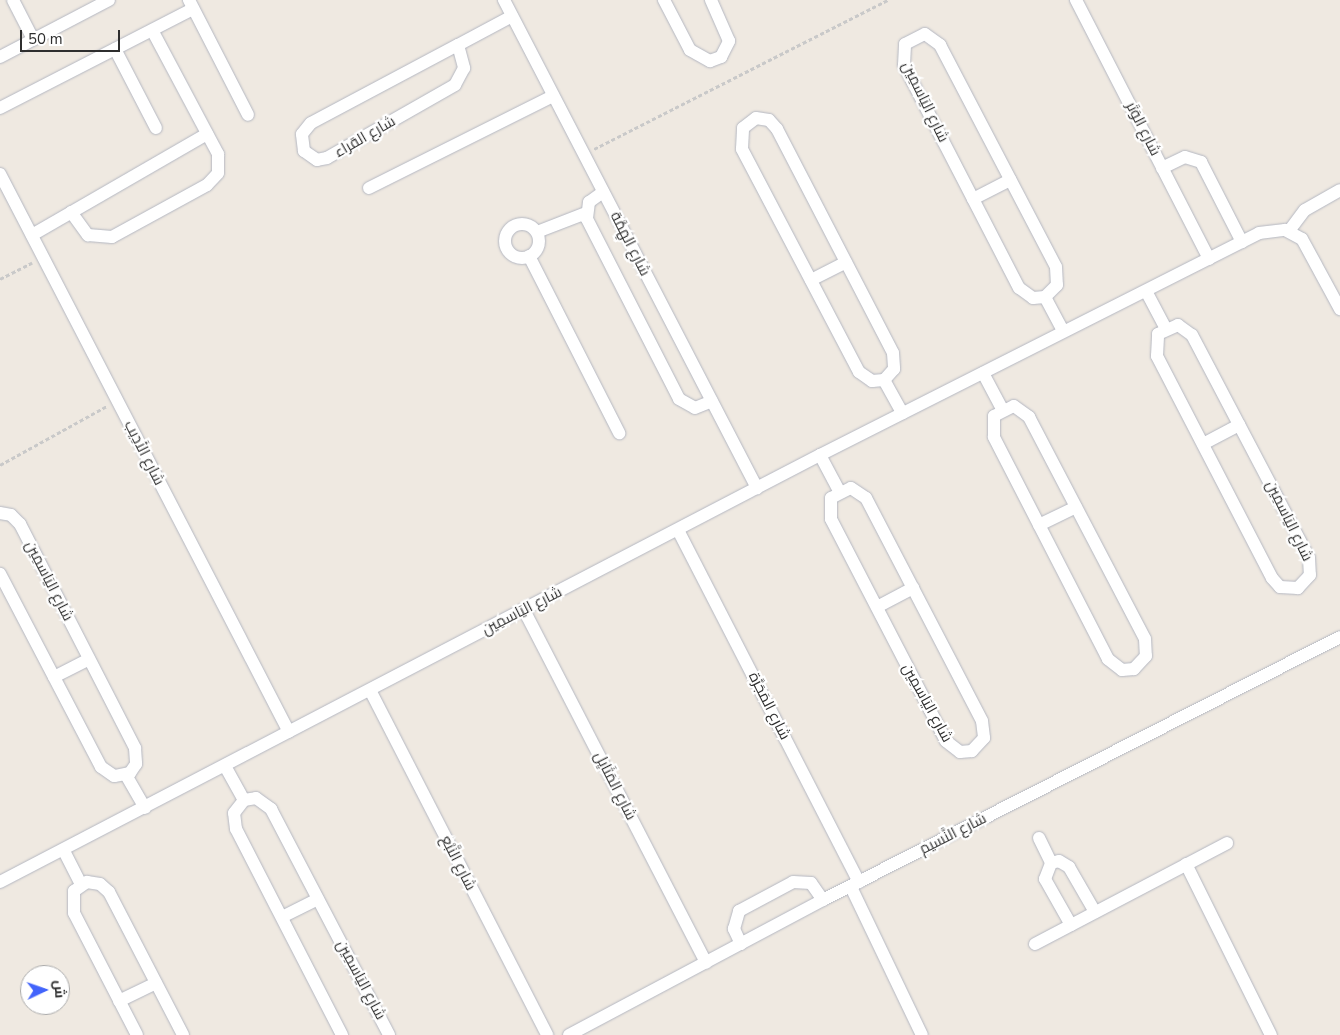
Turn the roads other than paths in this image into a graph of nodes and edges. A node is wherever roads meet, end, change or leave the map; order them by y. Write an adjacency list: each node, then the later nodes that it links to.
1 (13, 0): 10 (street)
2 (109, 0): 10 (street)
3 (504, 0): 8 (street, شارع الهِمَّة)
4 (664, 0): 5 (street)
5 (711, 0)
6 (1076, 0): 19 (street, شارع الوَتَر)
7 (191, 4): 9 (street); 16 (street)
8 (512, 16): 11 (street, شارع القراء); 14 (street, شارع الهِمَّة)
9 (152, 30): 12 (street); 18 (street)
10 (33, 39): 13 (street)
11 (458, 45): 11 (street, شارع القراء)
12 (115, 49): 15 (street); 17 (street)
13 (0, 56)
14 (554, 96): 22 (street); 24 (street, شارع الهِمَّة)
15 (0, 108)
16 (248, 115)
17 (156, 128)
18 (207, 134): 26 (street); 26 (street)
19 (1162, 168): 31 (street); 33 (street, شارع الوَتَر)
20 (0, 174): 30 (street, شارع الأَدِيب)
21 (1010, 180): 25 (street); 25 (street, شارع اليَاسمِين); 37 (street, شارع اليَاسمِين)
22 (369, 188)
23 (1340, 190): 28 (street)
24 (603, 192): 27 (street); 43 (street, شارع الهِمَّة)
25 (973, 199): 37 (street, شارع اليَاسمِين)
26 (71, 212): 30 (street)
27 (586, 213): 29 (street); 43 (street)
28 (1289, 231): 31 (street, شارع اليَاسمِين); 38 (street)
29 (537, 232): 32 (street); 32 (street)
30 (32, 235): 64 (street, شارع الأَدِيب)
31 (1242, 242): 33 (street, شارع اليَاسمِين)
32 (530, 256): 47 (street)
33 (1209, 259): 36 (street, شارع اليَاسمِين)
34 (846, 262): 35 (street); 35 (street); 42 (street)
35 (811, 280): 42 (street)
36 (1146, 291): 39 (street); 40 (street, شارع اليَاسمِين)
37 (1045, 297): 40 (street)
38 (1340, 309)
39 (1165, 327): 46 (street, شارع اليَاسمِين); 48 (street, شارع اليَاسمِين)
40 (1063, 332): 41 (street, شارع اليَاسمِين)
41 (983, 373): 44 (street); 45 (street, شارع اليَاسمِين)
42 (884, 380): 45 (street)
43 (712, 401): 50 (street, شارع الهِمَّة)
44 (1002, 408): 52 (street); 54 (street)
45 (902, 413): 49 (street, شارع اليَاسمِين)
46 (1239, 425): 48 (street); 48 (street, شارع اليَاسمِين)
47 (619, 433)
48 (1203, 444)
49 (820, 455): 50 (street, شارع اليَاسمِين); 51 (street)
50 (756, 488): 55 (street, شارع اليَاسمِين)
51 (839, 490): 57 (street, شارع اليَاسمِين); 58 (street, شارع اليَاسمِين)
52 (1076, 507): 54 (street); 54 (street)
53 (0, 513): 61 (street, شارع اليَاسمِين)
54 (1039, 525)
55 (678, 530): 59 (street, شارع اليَاسمِين); 76 (street, شارع المَجَرَّة)
56 (0, 574): 62 (street)
57 (913, 588): 58 (street); 58 (street, شارع اليَاسمِين)
58 (876, 607)
59 (524, 610): 63 (street, شارع اليَاسمِين); 84 (street, شارع المَثَايِل)
60 (1340, 637): 76 (street, شارع النَّسيم)
61 (89, 659): 62 (street); 66 (street, شارع اليَاسمِين)
62 (54, 677): 66 (street)
63 (370, 690): 64 (street, شارع اليَاسمِين); 91 (street, شارع النَّبْع)
64 (289, 732): 65 (street, شارع اليَاسمِين)
65 (225, 766): 67 (street); 68 (street, شارع اليَاسمِين)
66 (126, 775): 68 (street)
67 (244, 800): 77 (street, شارع اليَاسمِين); 80 (street)
68 (145, 808): 71 (street, شارع اليَاسمِين)
69 (1039, 838): 72 (street)
70 (1227, 843): 73 (street)
71 (64, 850): 74 (street, شارع اليَاسمِين); 75 (street)
72 (1050, 863): 79 (street); 81 (street)
73 (1186, 864): 79 (street); 94 (street)
74 (0, 882)
75 (81, 884): 85 (street); 86 (street)
76 (851, 886): 78 (street, شارع النَّسيم); 93 (street, شارع المَجَرَّة)
77 (318, 899): 80 (street); 90 (street, شارع اليَاسمِين)
78 (823, 900): 82 (street, شارع النَّسيم); 82 (street)
79 (1095, 912): 81 (street)
80 (282, 917): 89 (street)
81 (1071, 925): 83 (street)
82 (741, 944): 84 (street, شارع النَّسيم)
83 (1035, 944)
84 (706, 963): 92 (street, شارع النَّسيم)
85 (156, 983): 86 (street); 88 (street)
86 (119, 1001): 87 (street)
87 (137, 1035)
88 (183, 1035)
89 (342, 1035)
90 (389, 1035)
91 (547, 1035)
92 (569, 1035)
93 (922, 1035)
94 (1272, 1035)

